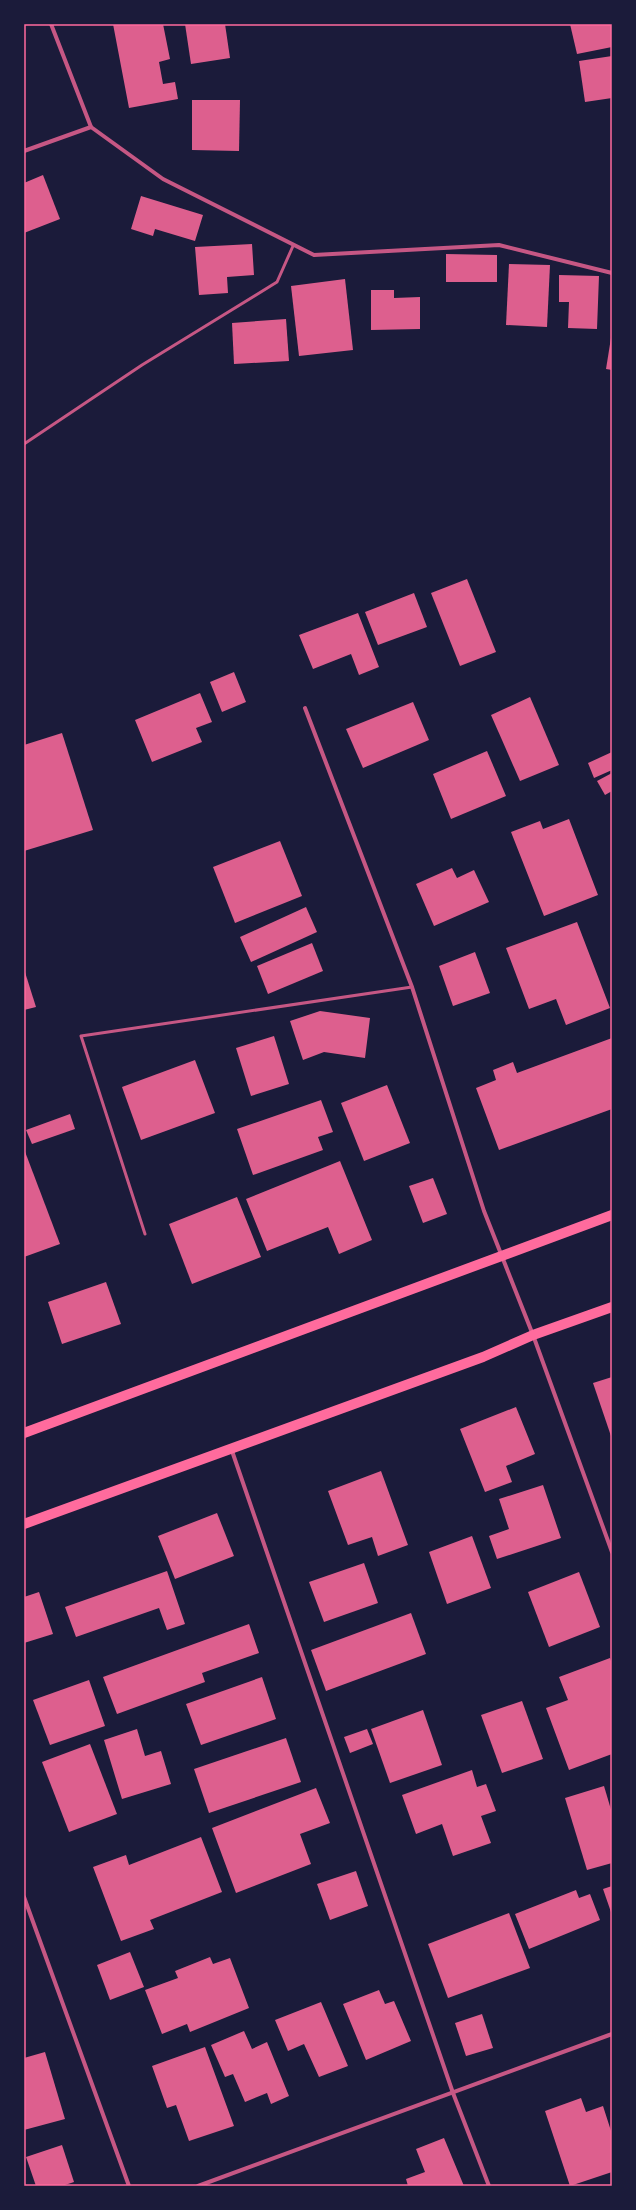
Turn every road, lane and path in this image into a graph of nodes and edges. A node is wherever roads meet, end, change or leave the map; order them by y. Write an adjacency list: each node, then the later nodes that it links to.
1 (52, 24): 2 (street)
2 (91, 127): 3 (street); 4 (street)
3 (24, 151)
4 (293, 246): 5 (street); 6 (lane)
5 (612, 273)
6 (24, 444)
7 (305, 708): 8 (street)
8 (412, 987): 10 (lane); 11 (street)
9 (612, 1215): 11 (main road)
10 (145, 1234)
11 (500, 1256): 13 (street); 14 (main road)
12 (612, 1307): 13 (main road)
13 (533, 1335): 15 (main road); 17 (street)
14 (24, 1433)
15 (231, 1447): 16 (main road); 20 (street)
16 (24, 1524)
17 (612, 1552)
18 (24, 1897): 21 (street)
19 (612, 2034): 20 (street)
20 (453, 2093): 22 (street); 23 (street)
21 (129, 2186)
22 (198, 2186)
23 (489, 2186)

